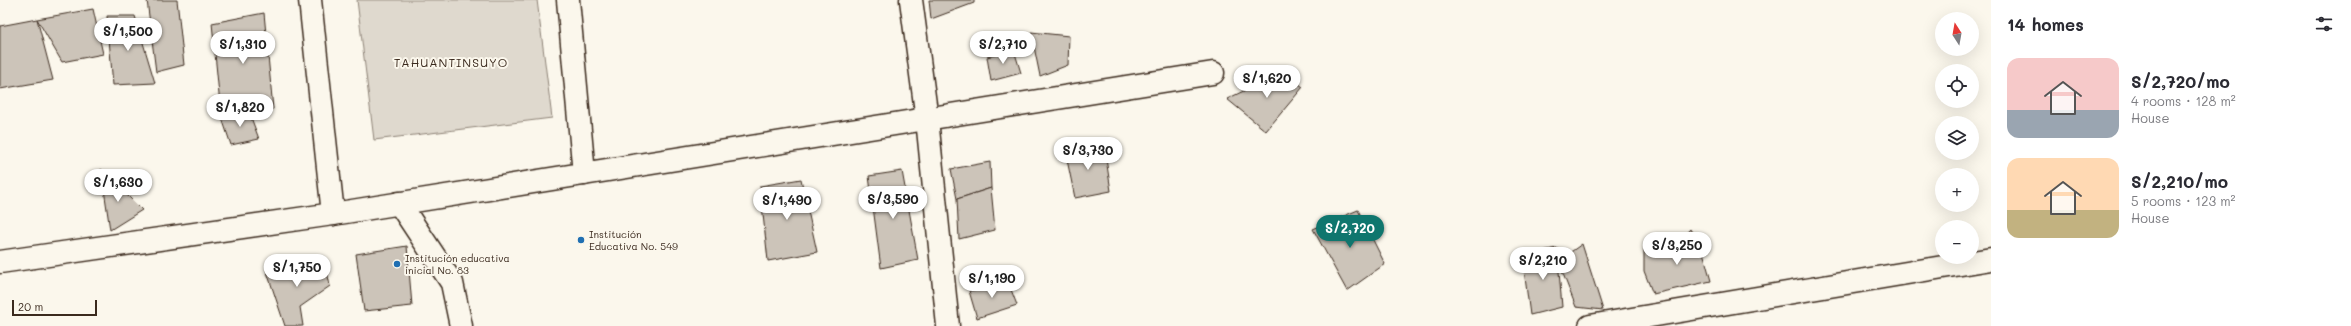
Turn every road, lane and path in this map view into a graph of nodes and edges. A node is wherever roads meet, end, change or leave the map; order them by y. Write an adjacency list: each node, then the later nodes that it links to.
1 (310, 0): 8 (street)
2 (568, 0): 6 (street)
3 (912, 0): 5 (street)
4 (1213, 74): 5 (street)
5 (928, 119): 6 (street); 12 (street)
6 (584, 174): 7 (street)
7 (399, 203): 8 (street); 11 (street)
8 (332, 214): 10 (street)
9 (1991, 259): 13 (street)
10 (0, 262)
11 (461, 326)
12 (948, 326)
13 (1590, 326)

